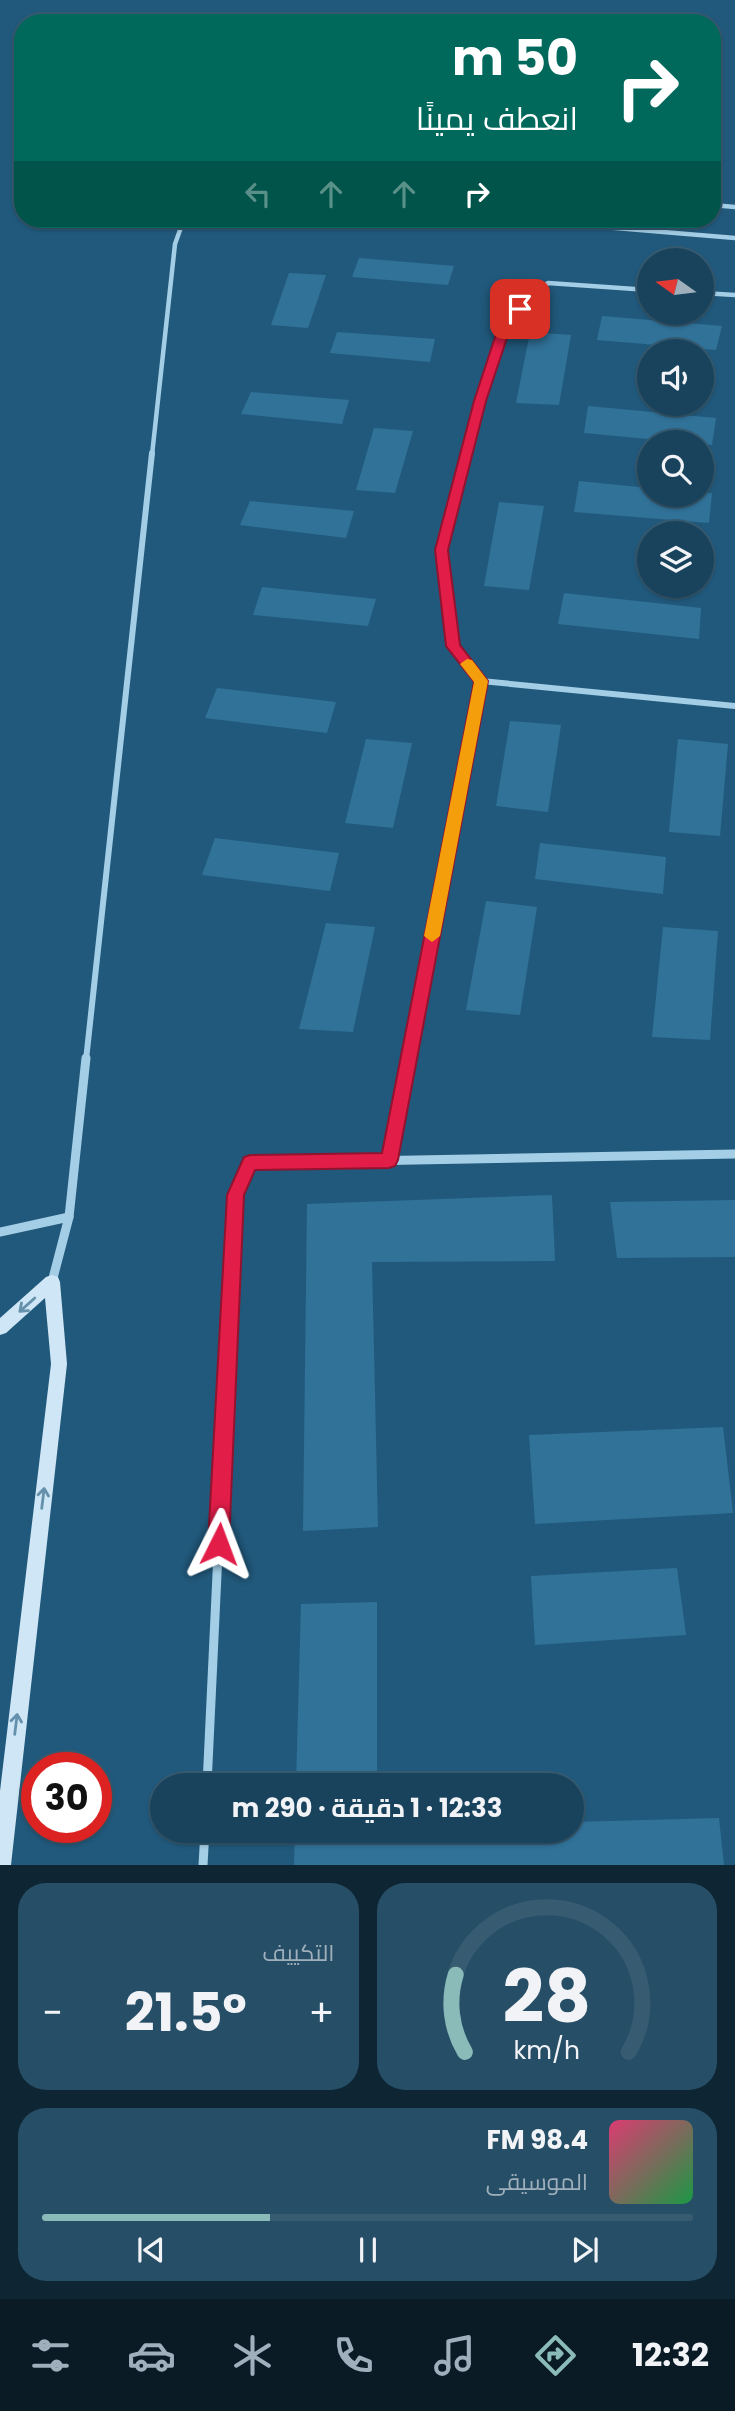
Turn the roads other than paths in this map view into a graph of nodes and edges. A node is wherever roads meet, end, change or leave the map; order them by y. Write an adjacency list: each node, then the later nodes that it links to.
1 (181, 228): 11 (street)
2 (616, 228): 3 (street)
3 (735, 238)
4 (637, 289): 7 (street)
5 (714, 294): 6 (street)
6 (735, 295)
7 (481, 681): 8 (street); 10 (street)
8 (735, 706)
9 (735, 1154): 10 (street)
10 (389, 1160): 16 (street)
11 (69, 1217): 12 (street); 13 (street)
12 (0, 1232)
13 (52, 1282): 14 (main road, one-way to 14); 15 (main road, one-way to 13)
14 (0, 1328)
15 (10, 1772): 17 (main road); 19 (main road)
16 (208, 1773)
17 (0, 1794)
18 (204, 1843): 20 (street)
19 (1, 1865)
20 (203, 1865)

